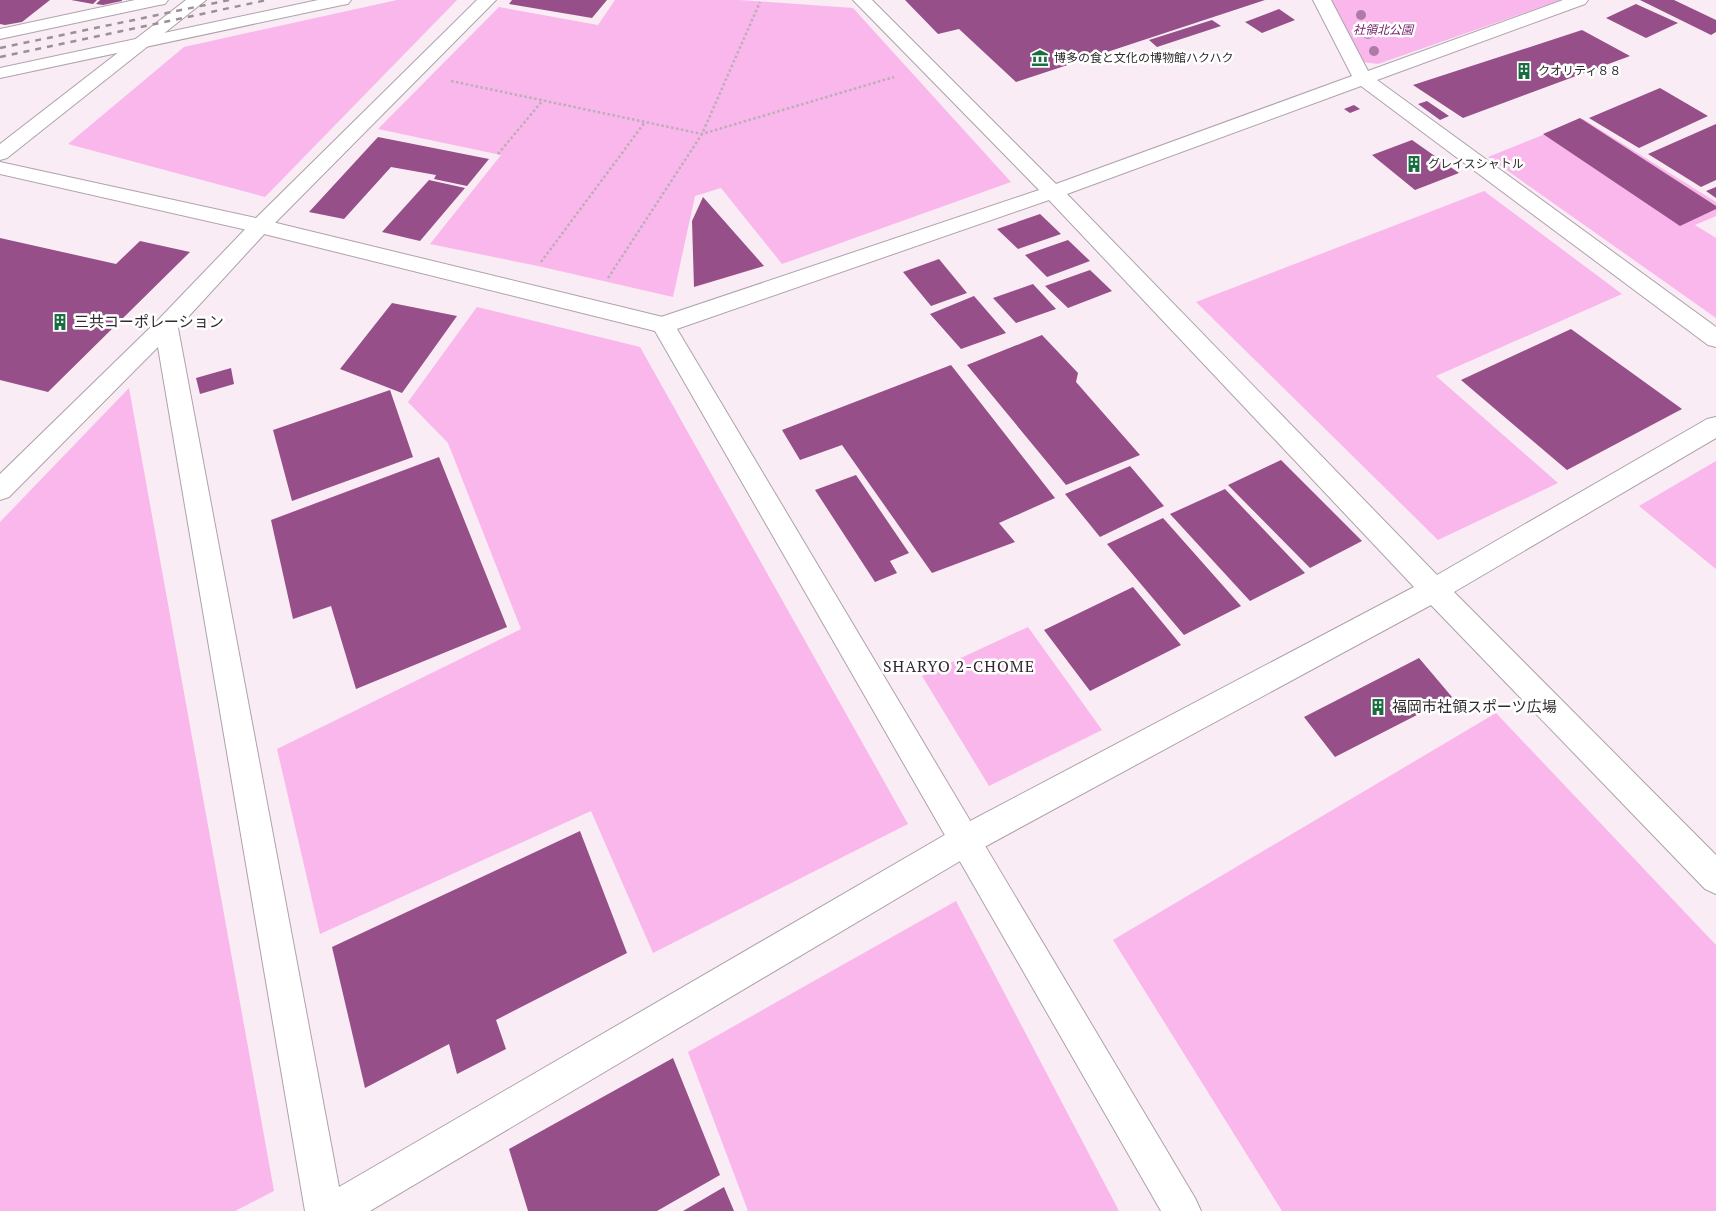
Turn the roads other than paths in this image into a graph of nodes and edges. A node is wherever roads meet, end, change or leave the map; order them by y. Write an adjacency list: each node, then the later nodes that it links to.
1 (160, 0): 8 (street)
2 (197, 0): 9 (street)
3 (342, 0): 9 (street)
4 (487, 0): 15 (street)
5 (862, 0): 14 (street)
6 (1322, 0): 11 (street)
7 (1579, 0): 11 (street)
8 (0, 34)
9 (143, 41): 10 (street); 12 (street)
10 (0, 73)
11 (1363, 79): 14 (street); 18 (street)
12 (0, 154)
13 (0, 168): 15 (street)
14 (1053, 192): 16 (street); 21 (street)
15 (260, 226): 16 (street); 17 (street)
16 (663, 325): 22 (street)
17 (166, 326): 20 (street); 24 (street)
18 (1716, 339)
19 (1716, 426): 21 (street)
20 (0, 490)
21 (1434, 590): 22 (street); 23 (street)
22 (966, 840): 25 (street); 26 (street)
23 (1716, 878)
24 (324, 1211)
25 (334, 1211)
26 (1182, 1211)

